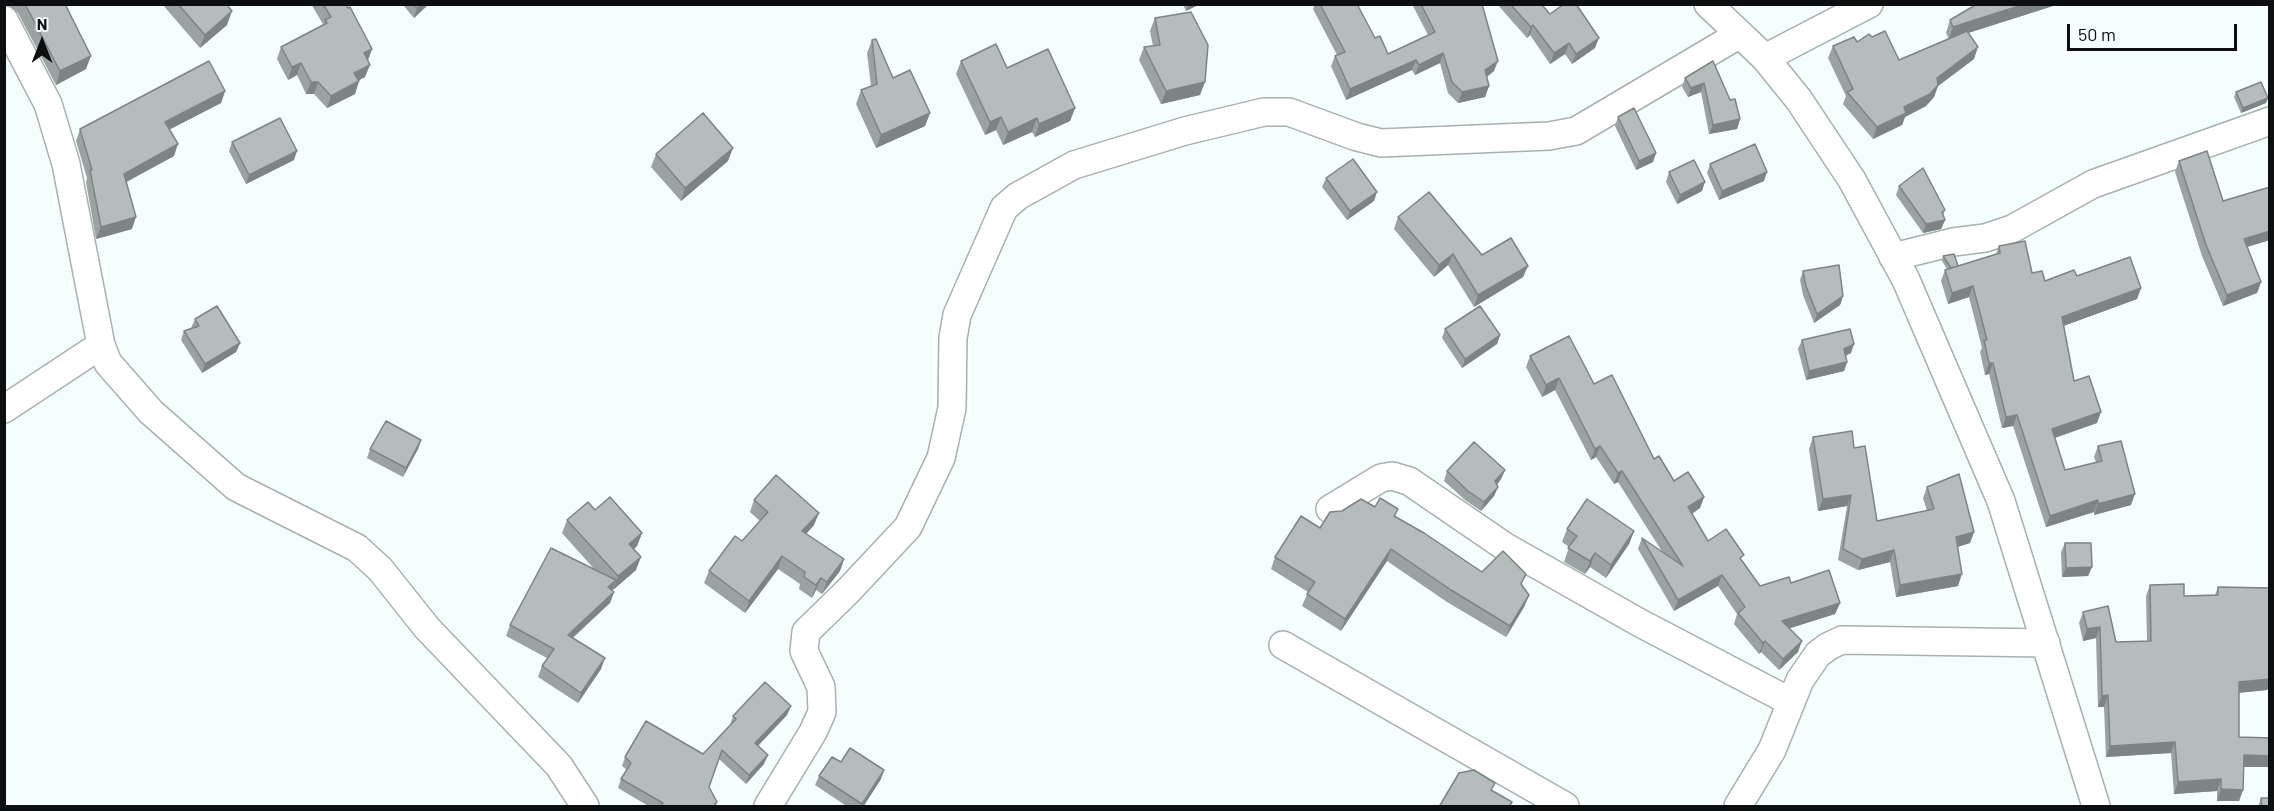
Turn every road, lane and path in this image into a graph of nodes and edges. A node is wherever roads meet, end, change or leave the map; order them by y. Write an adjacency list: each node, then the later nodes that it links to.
1 (1708, 4): 4 (street)
2 (1869, 4): 5 (street)
3 (4, 20): 8 (street)
4 (1740, 34): 5 (street); 15 (street)
5 (1765, 58): 7 (street)
6 (2270, 121): 7 (street)
7 (1893, 257): 11 (street)
8 (100, 345): 9 (street); 14 (street)
9 (4, 409)
10 (1330, 509): 13 (street)
11 (2046, 644): 13 (street); 18 (street)
12 (1283, 645): 16 (street)
13 (1791, 702): 17 (street)
14 (585, 807)
15 (768, 807)
16 (1565, 807)
17 (1738, 807)
18 (2097, 807)

